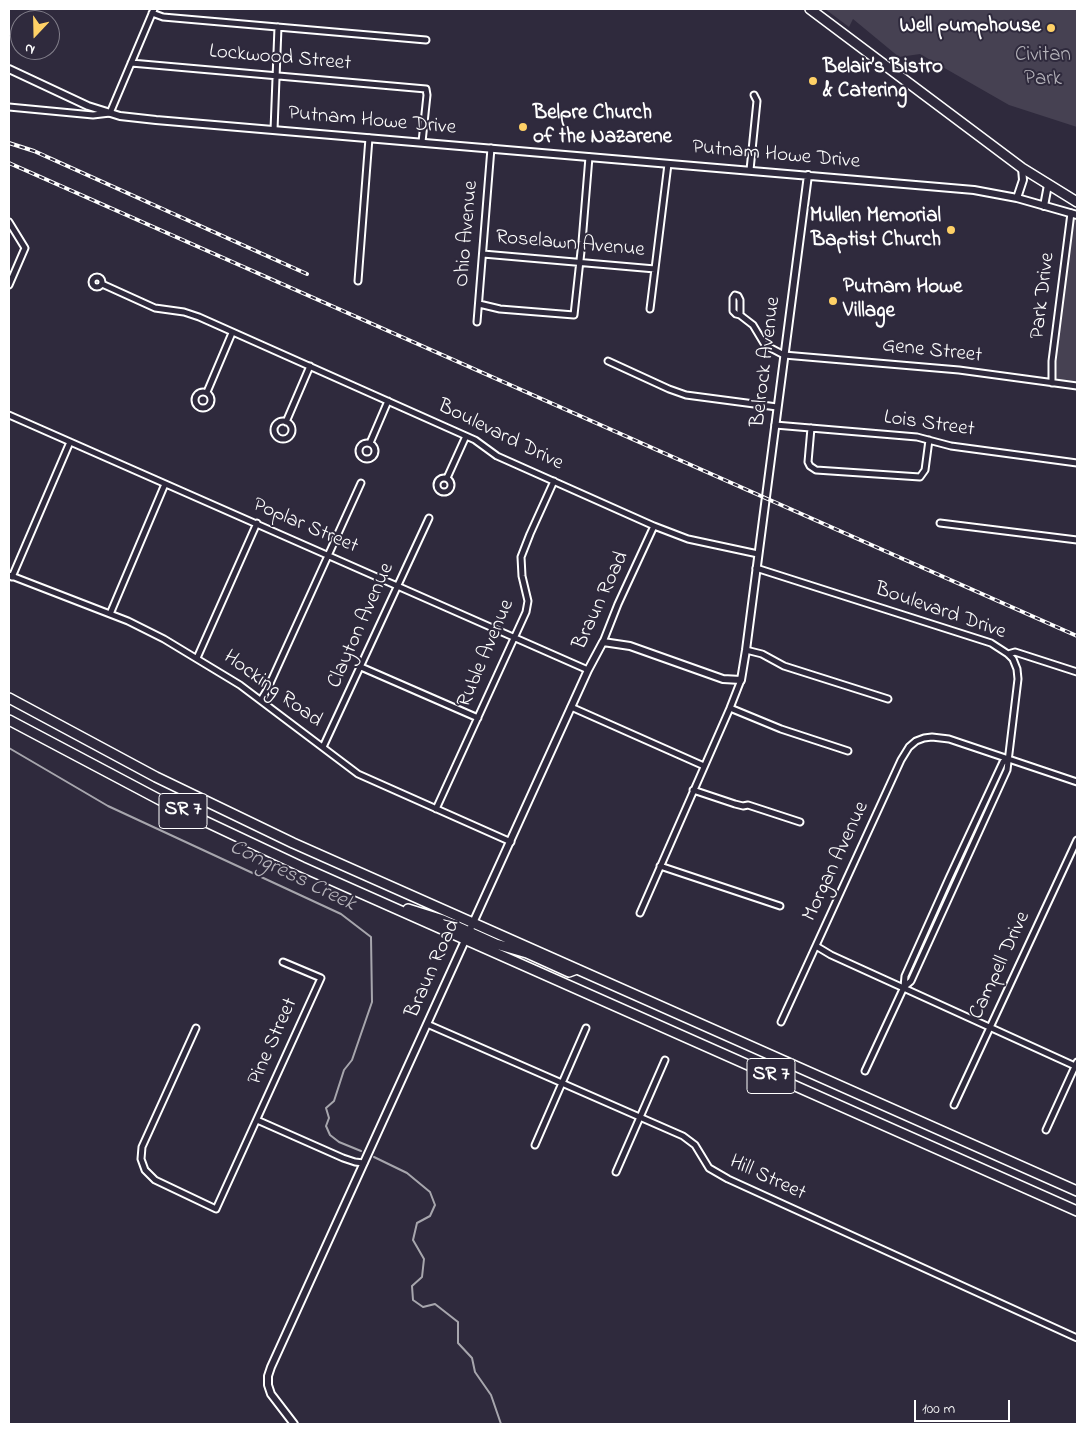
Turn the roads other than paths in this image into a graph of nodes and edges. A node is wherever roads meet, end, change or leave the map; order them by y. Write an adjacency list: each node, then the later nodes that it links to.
1 (810, 9): 17 (main road)
2 (153, 11): 3 (street); 5 (street)
3 (278, 27): 4 (street); 7 (street)
4 (426, 40)
5 (131, 64): 7 (street, Lockwood Street); 10 (street)
6 (9, 69): 10 (street, Putnam Howe Drive)
7 (275, 76): 11 (street); 13 (street, Lockwood Street)
8 (754, 95): 18 (street)
9 (9, 107): 10 (street)
10 (110, 114): 11 (street, Putnam Howe Drive)
11 (274, 130): 12 (street, Putnam Howe Drive)
12 (370, 138): 13 (street, Putnam Howe Drive); 29 (street)
13 (422, 142): 14 (street, Putnam Howe Drive)
14 (491, 148): 15 (street, Putnam Howe Drive); 26 (street, Ohio Avenue)
15 (588, 157): 16 (street, Putnam Howe Drive); 27 (street)
16 (668, 164): 18 (street, Putnam Howe Drive); 28 (street)
17 (1022, 168): 20 (main road); 21 (street)
18 (750, 170): 19 (street, Putnam Howe Drive)
19 (808, 175): 21 (street, Putnam Howe Drive); 37 (street, Belrock Avenue)
20 (1048, 185): 22 (main road); 23 (street)
21 (1017, 198): 23 (street, Putnam Howe Drive)
22 (1077, 202)
23 (1044, 206): 24 (street, Putnam Howe Drive)
24 (1074, 214): 40 (street, Park Drive)
25 (9, 222): 31 (street)
26 (483, 254): 27 (street, Roselawn Avenue); 32 (street, Ohio Avenue)
27 (580, 263): 28 (street, Roselawn Avenue); 32 (street)
28 (655, 269): 33 (street)
29 (358, 281)
30 (102, 284): 36 (street, Boulevard Drive)
31 (9, 285)
32 (479, 304): 35 (street, Ohio Avenue)
33 (650, 310)
34 (740, 315): 37 (street)
35 (477, 322)
36 (232, 332): 39 (street, Boulevard Drive); 42 (street)
37 (784, 355): 40 (street, Gene Street); 44 (street, Belrock Avenue)
38 (608, 361): 44 (street)
39 (310, 366): 43 (street, Boulevard Drive); 46 (street)
40 (1052, 383): 41 (street, Gene Street)
41 (1077, 386)
42 (206, 392)
43 (388, 401): 49 (street, Boulevard Drive); 52 (street)
44 (777, 407): 47 (street, Belrock Avenue)
45 (9, 415): 51 (street, Poplar Street)
46 (286, 422)
47 (775, 425): 48 (street, Lois Street); 63 (street, Belrock Avenue)
48 (811, 428): 50 (street, Lois Street); 50 (street)
49 (466, 436): 54 (street); 55 (street, Boulevard Drive)
50 (929, 440): 53 (street, Lois Street)
51 (70, 442): 57 (street, Poplar Street); 66 (street)
52 (370, 443)
53 (1077, 462)
54 (447, 478)
55 (554, 481): 61 (street, Boulevard Drive); 69 (street, Ruble Avenue)
56 (361, 483): 64 (street)
57 (165, 484): 60 (street, Poplar Street); 68 (street)
58 (429, 518): 67 (street, Clayton Avenue)
59 (940, 523): 62 (street)
60 (257, 524): 64 (street, Poplar Street); 73 (street)
61 (654, 526): 63 (street, Boulevard Drive); 70 (street, Braun Road)
62 (1077, 540)
63 (758, 554): 65 (street, Belrock Avenue)
64 (329, 555): 67 (street, Poplar Street); 80 (street)
65 (756, 568): 71 (street); 72 (street, Boulevard Drive)
66 (10, 576): 68 (street, Hocking Road)
67 (398, 586): 69 (street, Poplar Street); 74 (street, Clayton Avenue)
68 (110, 614): 73 (street, Hocking Road)
69 (515, 638): 75 (street, Poplar Street); 83 (street, Ruble Avenue)
70 (603, 642): 75 (street, Braun Road); 77 (street)
71 (746, 650): 77 (street); 79 (street)
72 (1008, 654): 76 (street); 87 (street, Boulevard Drive)
73 (197, 658): 80 (street, Hocking Road)
74 (361, 667): 83 (street); 85 (street, Clayton Avenue)
75 (588, 670): 81 (street, Braun Road)
76 (1077, 672)
77 (741, 680): 82 (street)
78 (9, 698): 98 (main road, SR 7 / SR 7)
79 (888, 699)
80 (261, 700): 85 (street, Hocking Road)
81 (571, 707): 88 (street); 94 (street, Braun Road)
82 (730, 708): 86 (street); 88 (street)
83 (478, 718): 91 (street, Ruble Avenue)
84 (9, 720): 99 (main road, SR 7 / SR 7)
85 (324, 748): 91 (street, Hocking Road)
86 (848, 751)
87 (1008, 759): 89 (street); 100 (street, Morgan Avenue); 103 (street, Boulevard Drive)
88 (704, 766): 90 (street)
89 (1077, 782)
90 (693, 790): 92 (street); 95 (street)
91 (436, 809): 94 (street, Hocking Road)
92 (800, 822)
93 (1077, 840): 108 (street, Campell Drive)
94 (510, 842): 98 (street, Braun Road)
95 (660, 866): 96 (street); 97 (street)
96 (780, 906)
97 (640, 913)
98 (473, 922): 99 (street, Braun Road); 102 (main road, SR 7 / SR 7)
99 (467, 936): 102 (main road); 105 (street, Braun Road); 121 (main road, SR 7 / SR 7)
100 (816, 946): 103 (street); 104 (street, Morgan Avenue)
101 (283, 962): 115 (street, Pine Street)
102 (577, 969): 120 (main road, SR 7 / SR 7)
103 (904, 987): 108 (street); 111 (street, Boulevard Drive)
104 (781, 1022)
105 (427, 1024): 112 (street, Hill Street); 118 (street, Braun Road)
106 (196, 1028): 115 (street, Pine Street)
107 (586, 1028): 112 (street)
108 (991, 1028): 110 (street); 113 (street, Campell Drive)
109 (665, 1060): 114 (street)
110 (1076, 1064): 116 (street)
111 (865, 1071)
112 (562, 1082): 114 (street, Hill Street); 117 (street)
113 (954, 1105)
114 (640, 1117): 119 (street); 122 (street, Hill Street)
115 (257, 1120): 118 (street)
116 (1046, 1130)
117 (535, 1145)
118 (364, 1163): 123 (street, Braun Road)
119 (616, 1172)
120 (1077, 1191)
121 (1077, 1211)
122 (1077, 1338)
123 (294, 1424)

